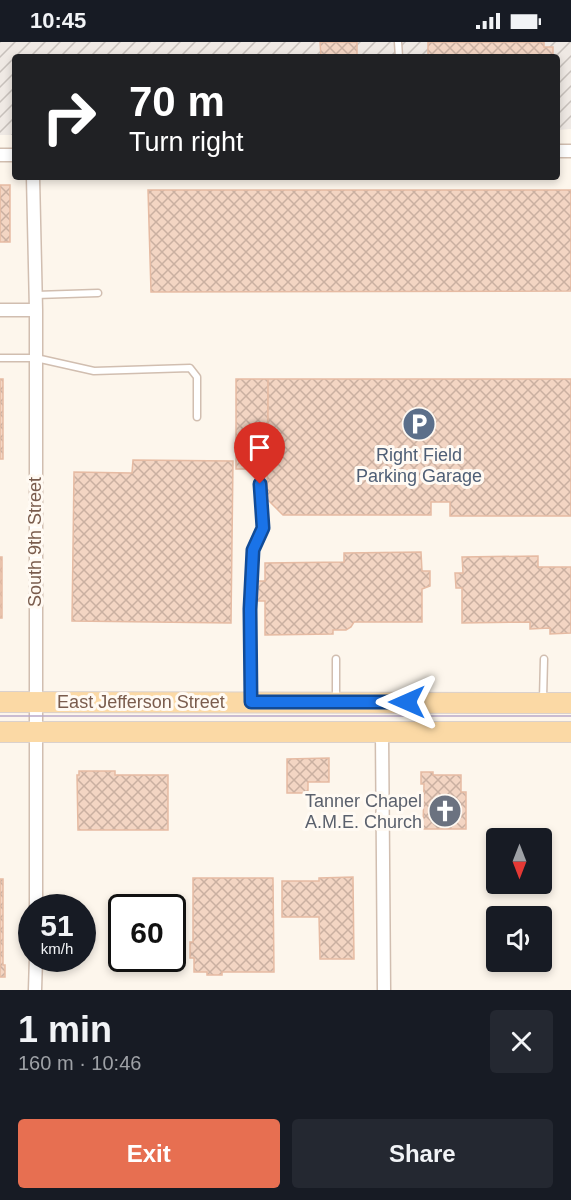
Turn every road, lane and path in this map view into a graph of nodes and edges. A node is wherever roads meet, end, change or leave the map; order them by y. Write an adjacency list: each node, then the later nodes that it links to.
1 (33, 180): 3 (street, South 9th Street)
2 (98, 293): 3 (lane)
3 (35, 295): 5 (street, South 9th Street)
4 (0, 310): 5 (street)
5 (36, 310): 7 (street, South 9th Street)
6 (0, 358): 7 (lane)
7 (36, 358): 8 (lane); 13 (street, South 9th Street)
8 (197, 417)
9 (260, 484): 14 (lane)
10 (336, 659): 15 (lane)
11 (544, 659): 16 (lane)
12 (0, 702): 13 (main road, East Jefferson Street)
13 (35, 702): 14 (main road, East Jefferson Street); 20 (street, South 9th Street)
14 (251, 702): 15 (main road, East Jefferson Street)
15 (336, 702): 16 (main road, East Jefferson Street)
16 (543, 703): 17 (main road, East Jefferson Street)
17 (571, 703)
18 (571, 732): 21 (main road, East Jefferson Street)
19 (3, 733): 20 (main road, East Jefferson Street)
20 (35, 733): 21 (main road, East Jefferson Street); 22 (street, South 9th Street)
21 (382, 733): 25 (street)
22 (36, 894)
23 (36, 972): 24 (street)
24 (35, 990)
25 (384, 990)

